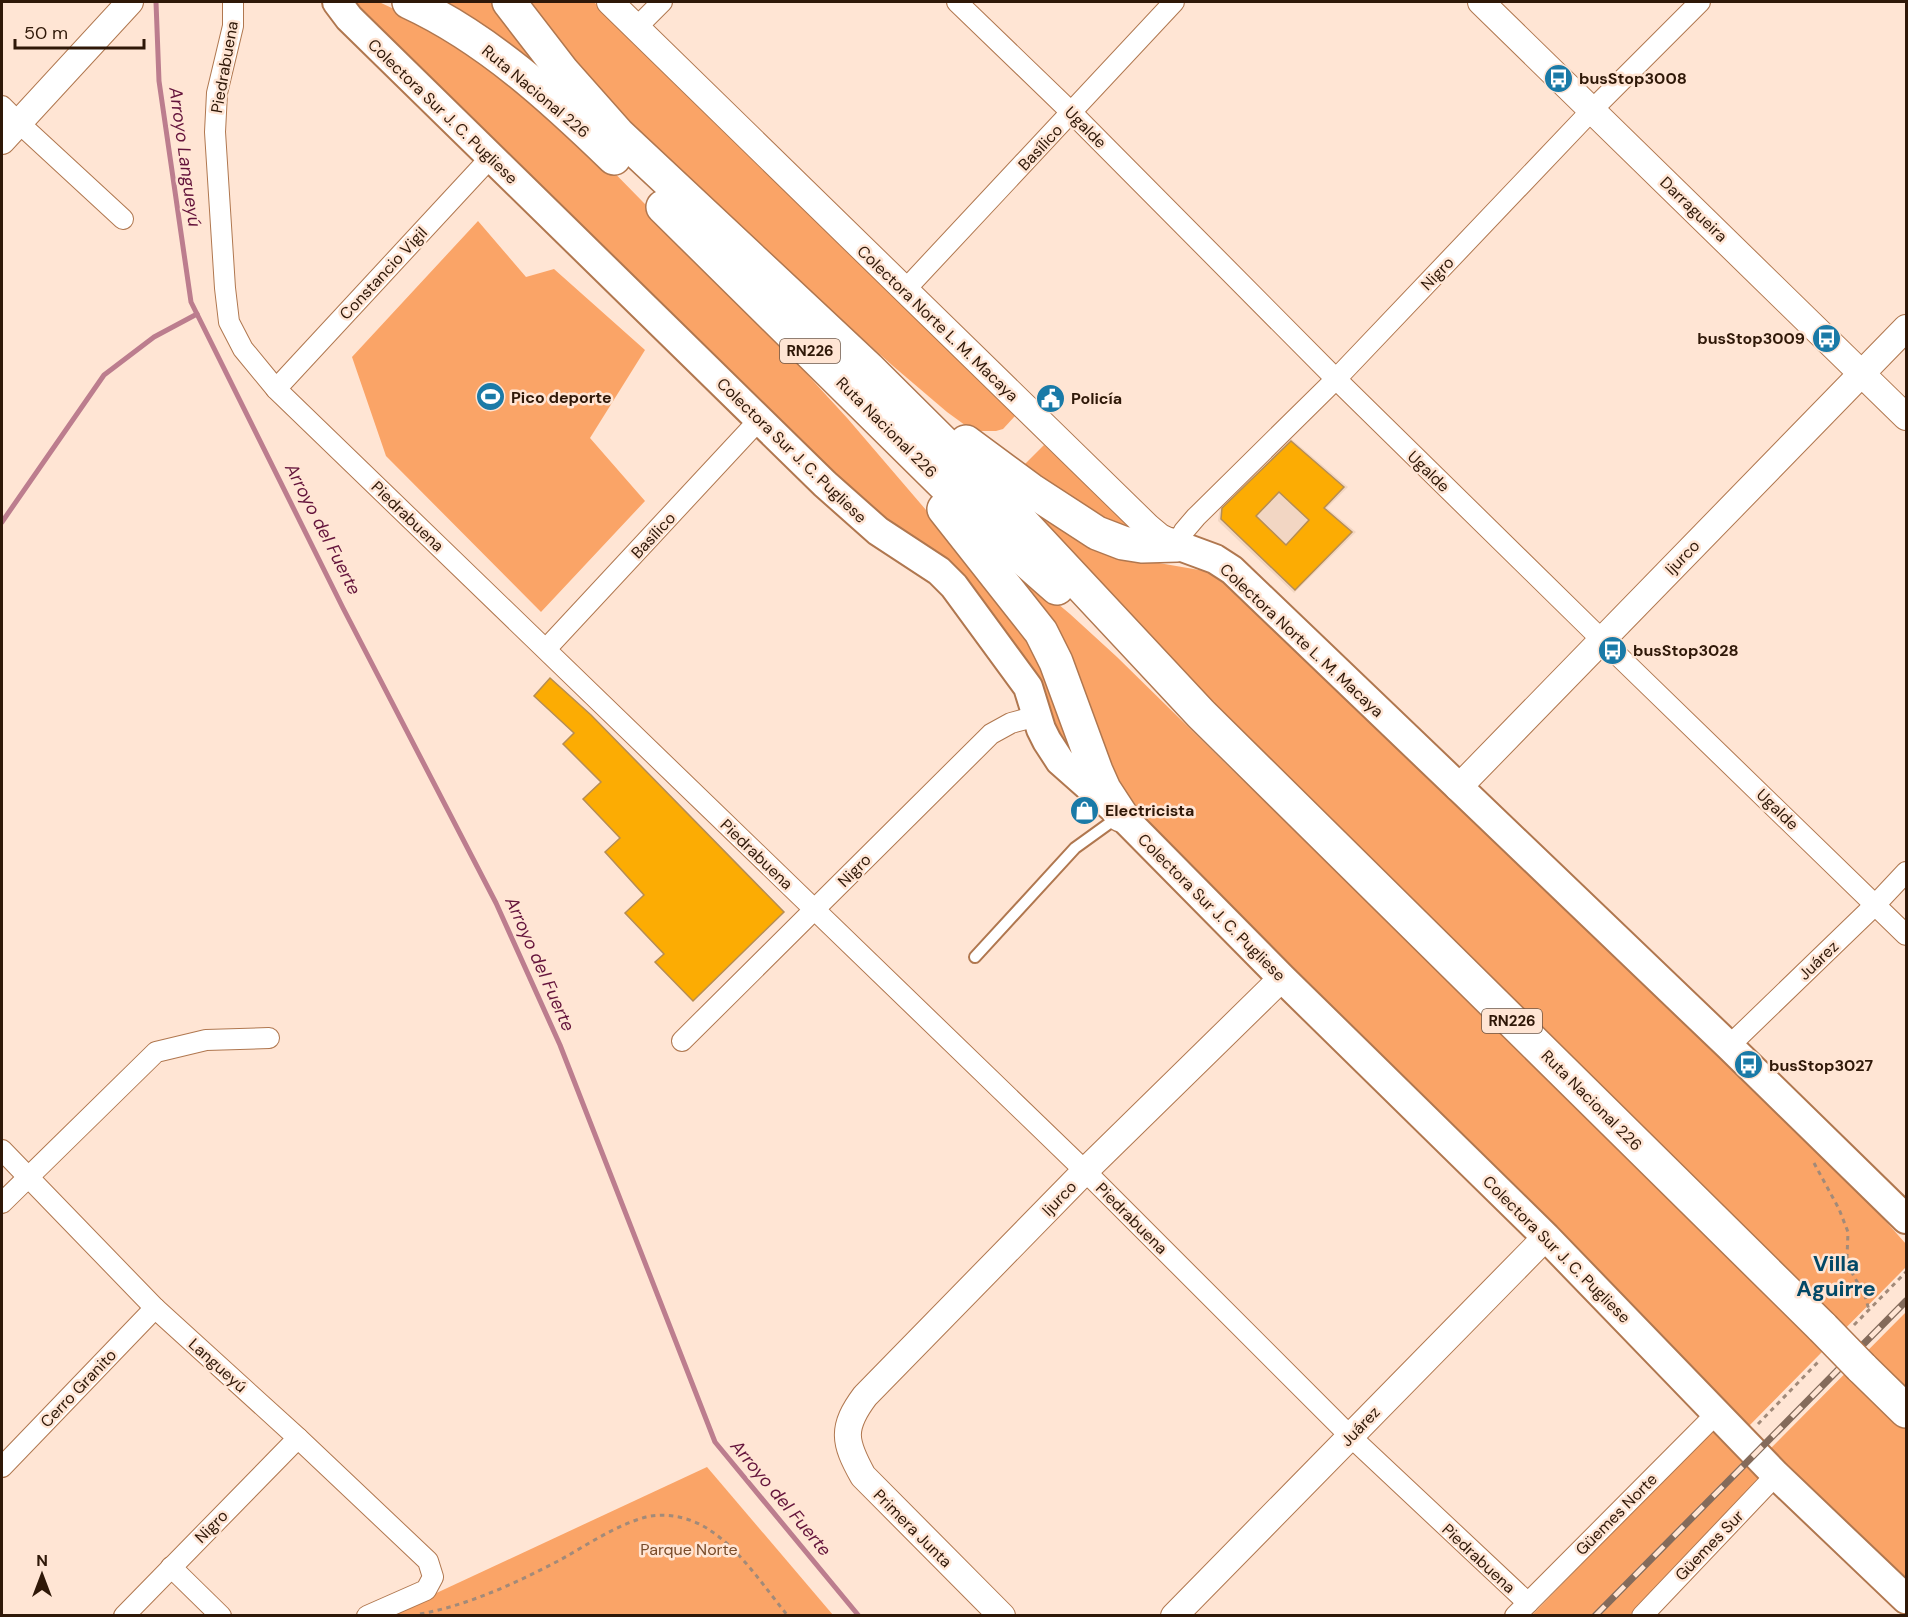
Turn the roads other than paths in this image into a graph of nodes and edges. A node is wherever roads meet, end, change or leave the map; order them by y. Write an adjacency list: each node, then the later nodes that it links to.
1 (130, 2): 15 (street)
2 (233, 2): 23 (street, Piedrabuena)
3 (337, 2): 16 (main road, Colectora Sur J. C. Pugliese)
4 (410, 2): 21 (highway, Ruta Nacional 226 / RN226)
5 (509, 2): 21 (highway, Ruta Nacional 226 / RN226)
6 (610, 2): 12 (street, Colectora Norte L. M. Macaya)
7 (662, 2): 12 (street)
8 (957, 2): 14 (street, Ugalde)
9 (1174, 2): 14 (street, Basílico)
10 (1481, 2): 13 (street, Darragueira)
11 (1700, 2): 13 (street, Nigro)
12 (636, 28): 18 (street, Colectora Norte L. M. Macaya)
13 (1592, 110): 20 (street, Darragueira); 22 (street, Nigro)
14 (1072, 113): 18 (street, Basílico); 22 (street, Ugalde)
15 (7, 123): 17 (street)
16 (491, 157): 23 (street, Constancio Vigil); 25 (main road, Colectora Sur J. C. Pugliese)
17 (123, 219)
18 (904, 291): 26 (street, Colectora Norte L. M. Macaya)
19 (1906, 328): 20 (street, Ijurco)
20 (1862, 373): 24 (street, Darragueira); 27 (street, Ijurco)
21 (859, 379): 26 (highway); 31 (highway); 48 (highway, Ruta Nacional 226 / RN226, bridge)
22 (1336, 379): 26 (street, Nigro); 27 (street, Ugalde)
23 (276, 389): 28 (street, Piedrabuena)
24 (1906, 417)
25 (759, 420): 28 (street, Basílico); 29 (main road, Colectora Sur J. C. Pugliese)
26 (1176, 545): 30 (main road, Colectora Norte L. M. Macaya)
27 (1601, 639): 30 (street, Ijurco); 33 (street, Ugalde)
28 (546, 649): 34 (street, Piedrabuena)
29 (1036, 716): 31 (main road, Colectora Sur J. C. Pugliese); 34 (street, Nigro)
30 (1458, 788): 40 (main road, Colectora Norte L. M. Macaya)
31 (1121, 815): 36 (lane); 37 (main road, Colectora Sur J. C. Pugliese)
32 (1906, 872): 33 (street, Juárez)
33 (1876, 904): 35 (street, Ugalde); 40 (street, Juárez)
34 (814, 910): 39 (street, Nigro); 42 (street, Piedrabuena)
35 (1906, 934)
36 (975, 957)
37 (1282, 978): 42 (street, Ijurco); 46 (main road, Colectora Sur J. C. Pugliese)
38 (269, 1038): 43 (street)
39 (682, 1041)
40 (1729, 1046): 45 (main road, Colectora Norte L. M. Macaya)
41 (2, 1150): 43 (street, Langueyú)
42 (1085, 1171): 50 (street, Ijurco); 51 (street, Piedrabuena)
43 (28, 1176): 44 (street); 47 (street, Langueyú)
44 (2, 1203)
45 (1906, 1217)
46 (1546, 1237): 49 (main road, Colectora Sur J. C. Pugliese); 51 (street, Juárez)
47 (155, 1308): 52 (street, Langueyú); 53 (street, Cerro Granito)
48 (1906, 1411)
49 (1717, 1413): 54 (main road, Colectora Sur J. C. Pugliese); 57 (street, Güemes Norte)
50 (848, 1427): 61 (street, Primera Junta)
51 (1350, 1436): 57 (street, Piedrabuena); 62 (street, Juárez)
52 (298, 1438): 55 (street, Nigro); 60 (street, Langueyú)
53 (2, 1467)
54 (1776, 1475): 56 (main road, Colectora Sur J. C. Pugliese); 63 (street, Güemes Sur)
55 (171, 1566): 58 (street, Nigro); 59 (street)
56 (1906, 1599)
57 (1521, 1609)
58 (124, 1616)
59 (221, 1616)
60 (367, 1616)
61 (1002, 1616)
62 (1174, 1616)
63 (1642, 1616)

